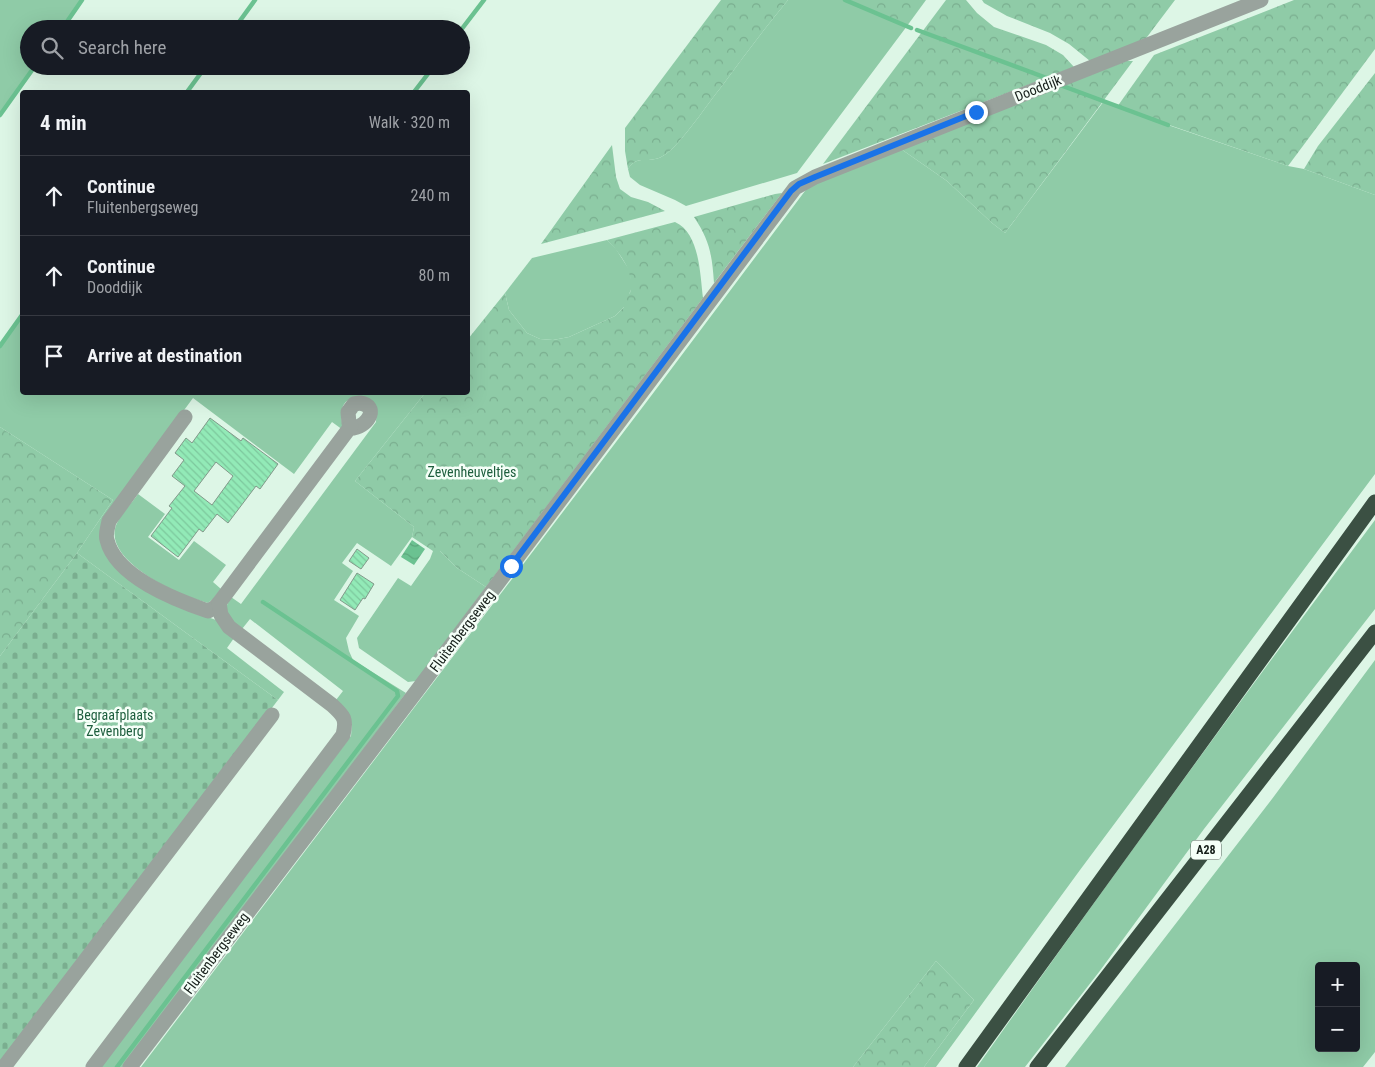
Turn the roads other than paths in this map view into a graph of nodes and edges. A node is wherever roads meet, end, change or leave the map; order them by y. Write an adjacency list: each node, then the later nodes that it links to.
1 (1261, 0): 2 (street, Dooddijk)
2 (815, 177): 11 (street, Fluitenbergseweg)
3 (185, 417): 6 (street)
4 (351, 426): 6 (street)
5 (1375, 502): 12 (highway)
6 (219, 604): 10 (street)
7 (1375, 632): 13 (highway, A28)
8 (272, 716): 9 (street)
9 (4, 1067)
10 (93, 1067)
11 (130, 1067)
12 (966, 1067)
13 (1037, 1067)

